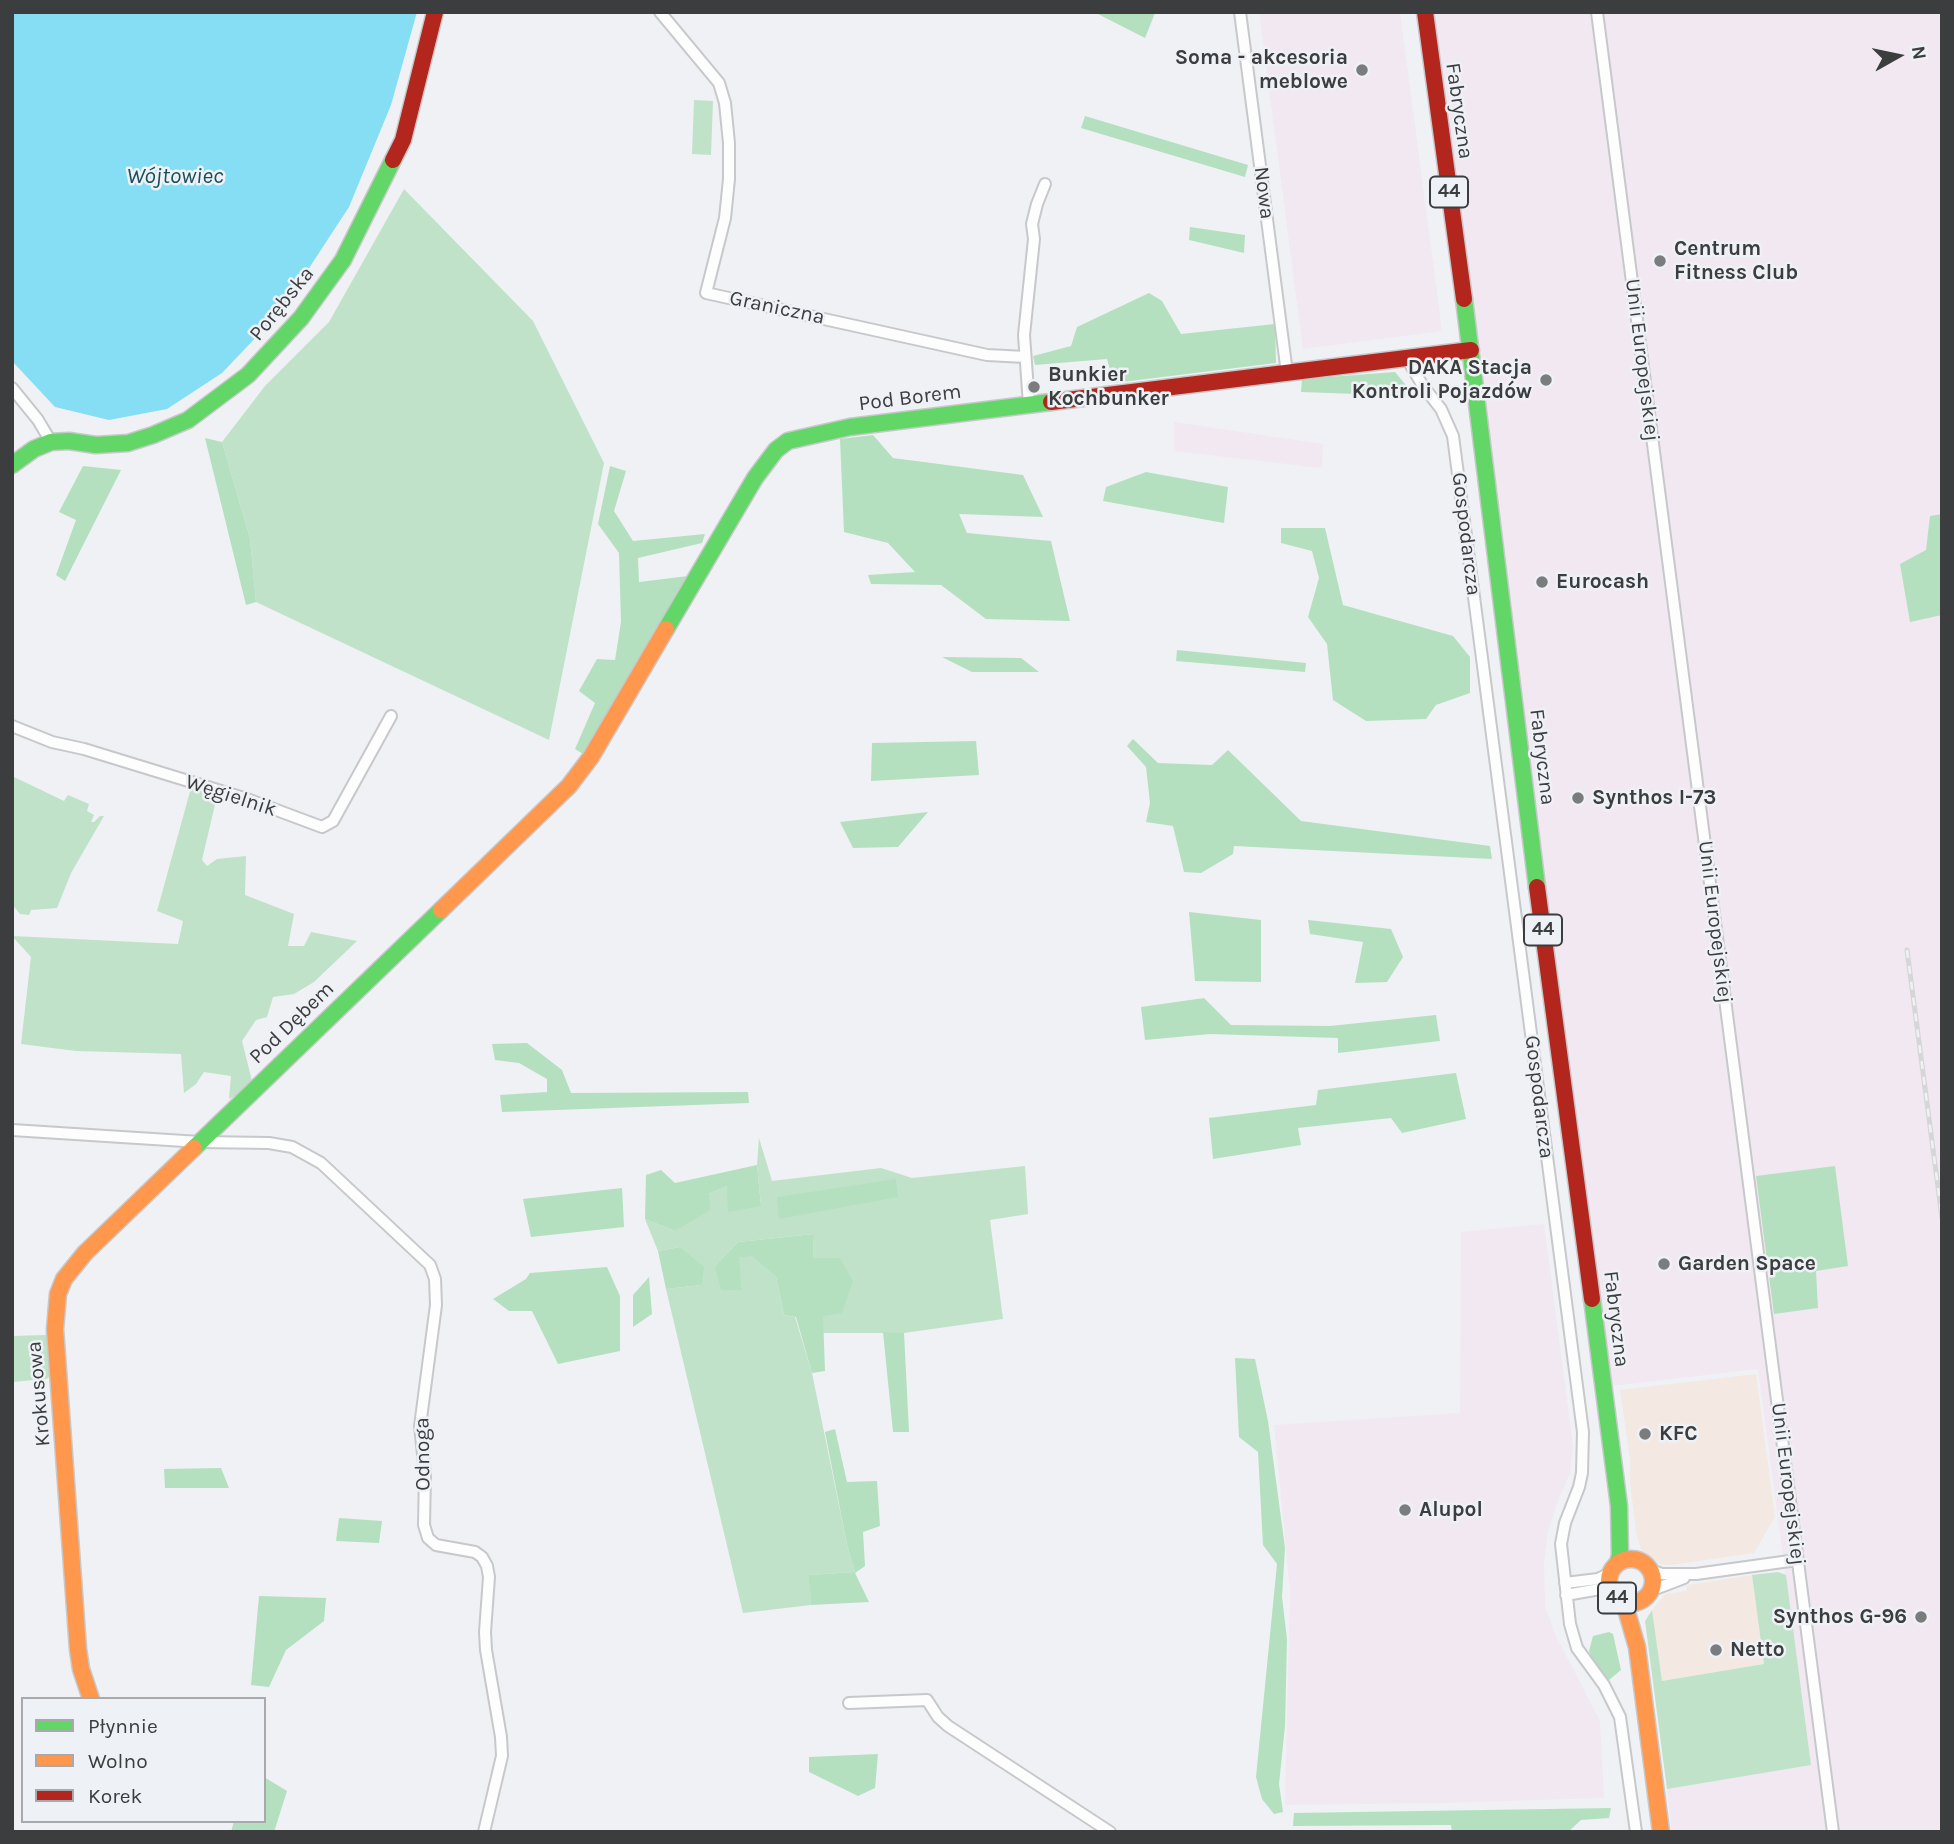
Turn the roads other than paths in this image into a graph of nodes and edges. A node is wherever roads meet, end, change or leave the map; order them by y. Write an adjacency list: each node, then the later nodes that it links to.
1 (435, 12): 13 (street, Porębska)
2 (660, 12): 8 (street, Graniczna)
3 (1240, 12): 10 (street, Nowa)
4 (1425, 12): 7 (street, Fabryczna / 44)
5 (1597, 12): 22 (street, Unii Europejskiej)
6 (1045, 184): 8 (street)
7 (1471, 350): 9 (street, Pod Borem); 20 (street, Fabryczna / 44)
8 (1025, 357): 12 (street)
9 (1407, 359): 10 (street, Pod Borem); 26 (street, Gospodarcza)
10 (1287, 373): 12 (street, Pod Borem)
11 (12, 388): 13 (street)
12 (1030, 405): 17 (street, Pod Borem)
13 (51, 442): 14 (street, Porębska)
14 (12, 465)
15 (391, 716): 16 (street, Węgielnik)
16 (12, 726)
17 (550, 803): 19 (street, Pod Dębem)
18 (12, 1130): 19 (street)
19 (200, 1142): 28 (street, Krokusowa); 30 (street, Odnoga)
20 (1619, 1506): 21 (street, Fabryczna / 44); 23 (street, Fabryczna / 44)
21 (1635, 1559): 23 (street, 44); 24 (street, 44)
22 (1797, 1560): 25 (street); 34 (street, Unii Europejskiej)
23 (1614, 1568): 26 (street); 27 (street, 44)
24 (1650, 1570): 25 (street); 27 (street, 44)
25 (1696, 1574): 27 (street)
26 (1565, 1589): 27 (street); 32 (street, Gospodarcza)
27 (1632, 1597): 33 (street, 44)
28 (90, 1697)
29 (849, 1703): 31 (street)
30 (484, 1832)
31 (1110, 1832)
32 (1636, 1832)
33 (1661, 1832)
34 (1833, 1832)

